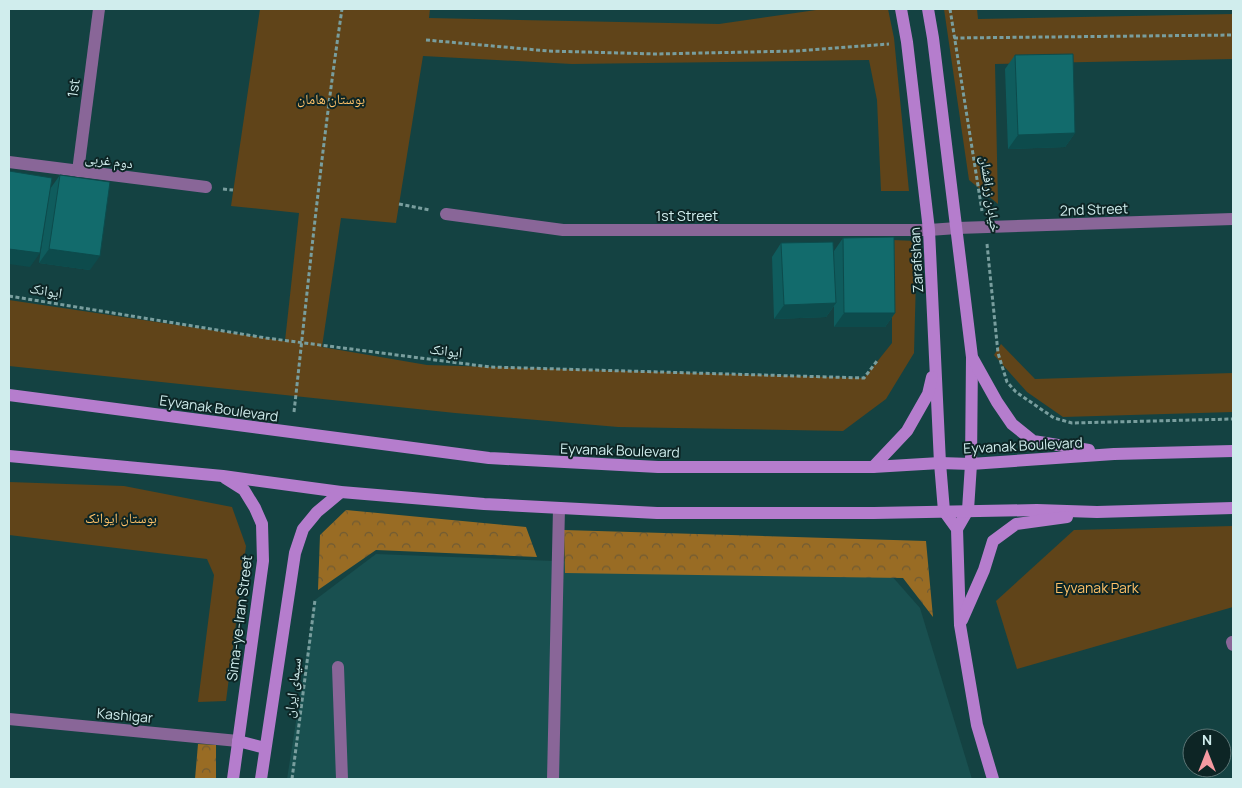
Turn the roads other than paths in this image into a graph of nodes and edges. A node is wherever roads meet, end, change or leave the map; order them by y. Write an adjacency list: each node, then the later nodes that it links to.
1 (99, 9): 5 (street, 1st)
2 (900, 9): 10 (main road, Zarafshan)
3 (928, 9): 9 (main road)
4 (9, 162): 5 (street, دوم غربی)
5 (78, 171): 6 (street, دوم غربی)
6 (206, 187)
7 (446, 214): 10 (street, 1st Street)
8 (1233, 219): 9 (street, 2nd Street)
9 (957, 228): 10 (street, 1st Street); 12 (main road)
10 (930, 230): 11 (main road, Zarafshan)
11 (936, 357): 17 (main road, Zarafshan); 19 (main road)
12 (972, 357): 15 (main road); 18 (main road)
13 (9, 395): 19 (main road, Eyvanak Boulevard)
14 (1233, 451): 15 (main road, Eyvanak Boulevard)
15 (1114, 454): 18 (main road, Eyvanak Boulevard)
16 (9, 456): 20 (main road)
17 (940, 463): 18 (main road, Eyvanak Boulevard); 19 (main road, Eyvanak Boulevard); 25 (main road, Zarafshan)
18 (971, 464): 24 (main road)
19 (873, 467)
20 (222, 476): 21 (main road); 31 (main road, Sima-ye-Iran Street)
21 (341, 492): 22 (main road); 32 (main road)
22 (559, 508): 25 (main road); 36 (street)
23 (1233, 508): 26 (main road)
24 (968, 510): 25 (main road); 26 (main road); 27 (main road)
25 (944, 511): 27 (main road)
26 (1097, 512): 28 (main road)
27 (957, 529): 28 (main road)
28 (960, 625): 37 (main road)
29 (338, 667): 35 (street)
30 (9, 719): 31 (street, Kashigar)
31 (238, 741): 32 (main road); 33 (main road, Sima-ye-Iran Street)
32 (265, 748): 34 (main road)
33 (233, 779)
34 (261, 779)
35 (342, 779)
36 (553, 779)
37 (993, 779)

